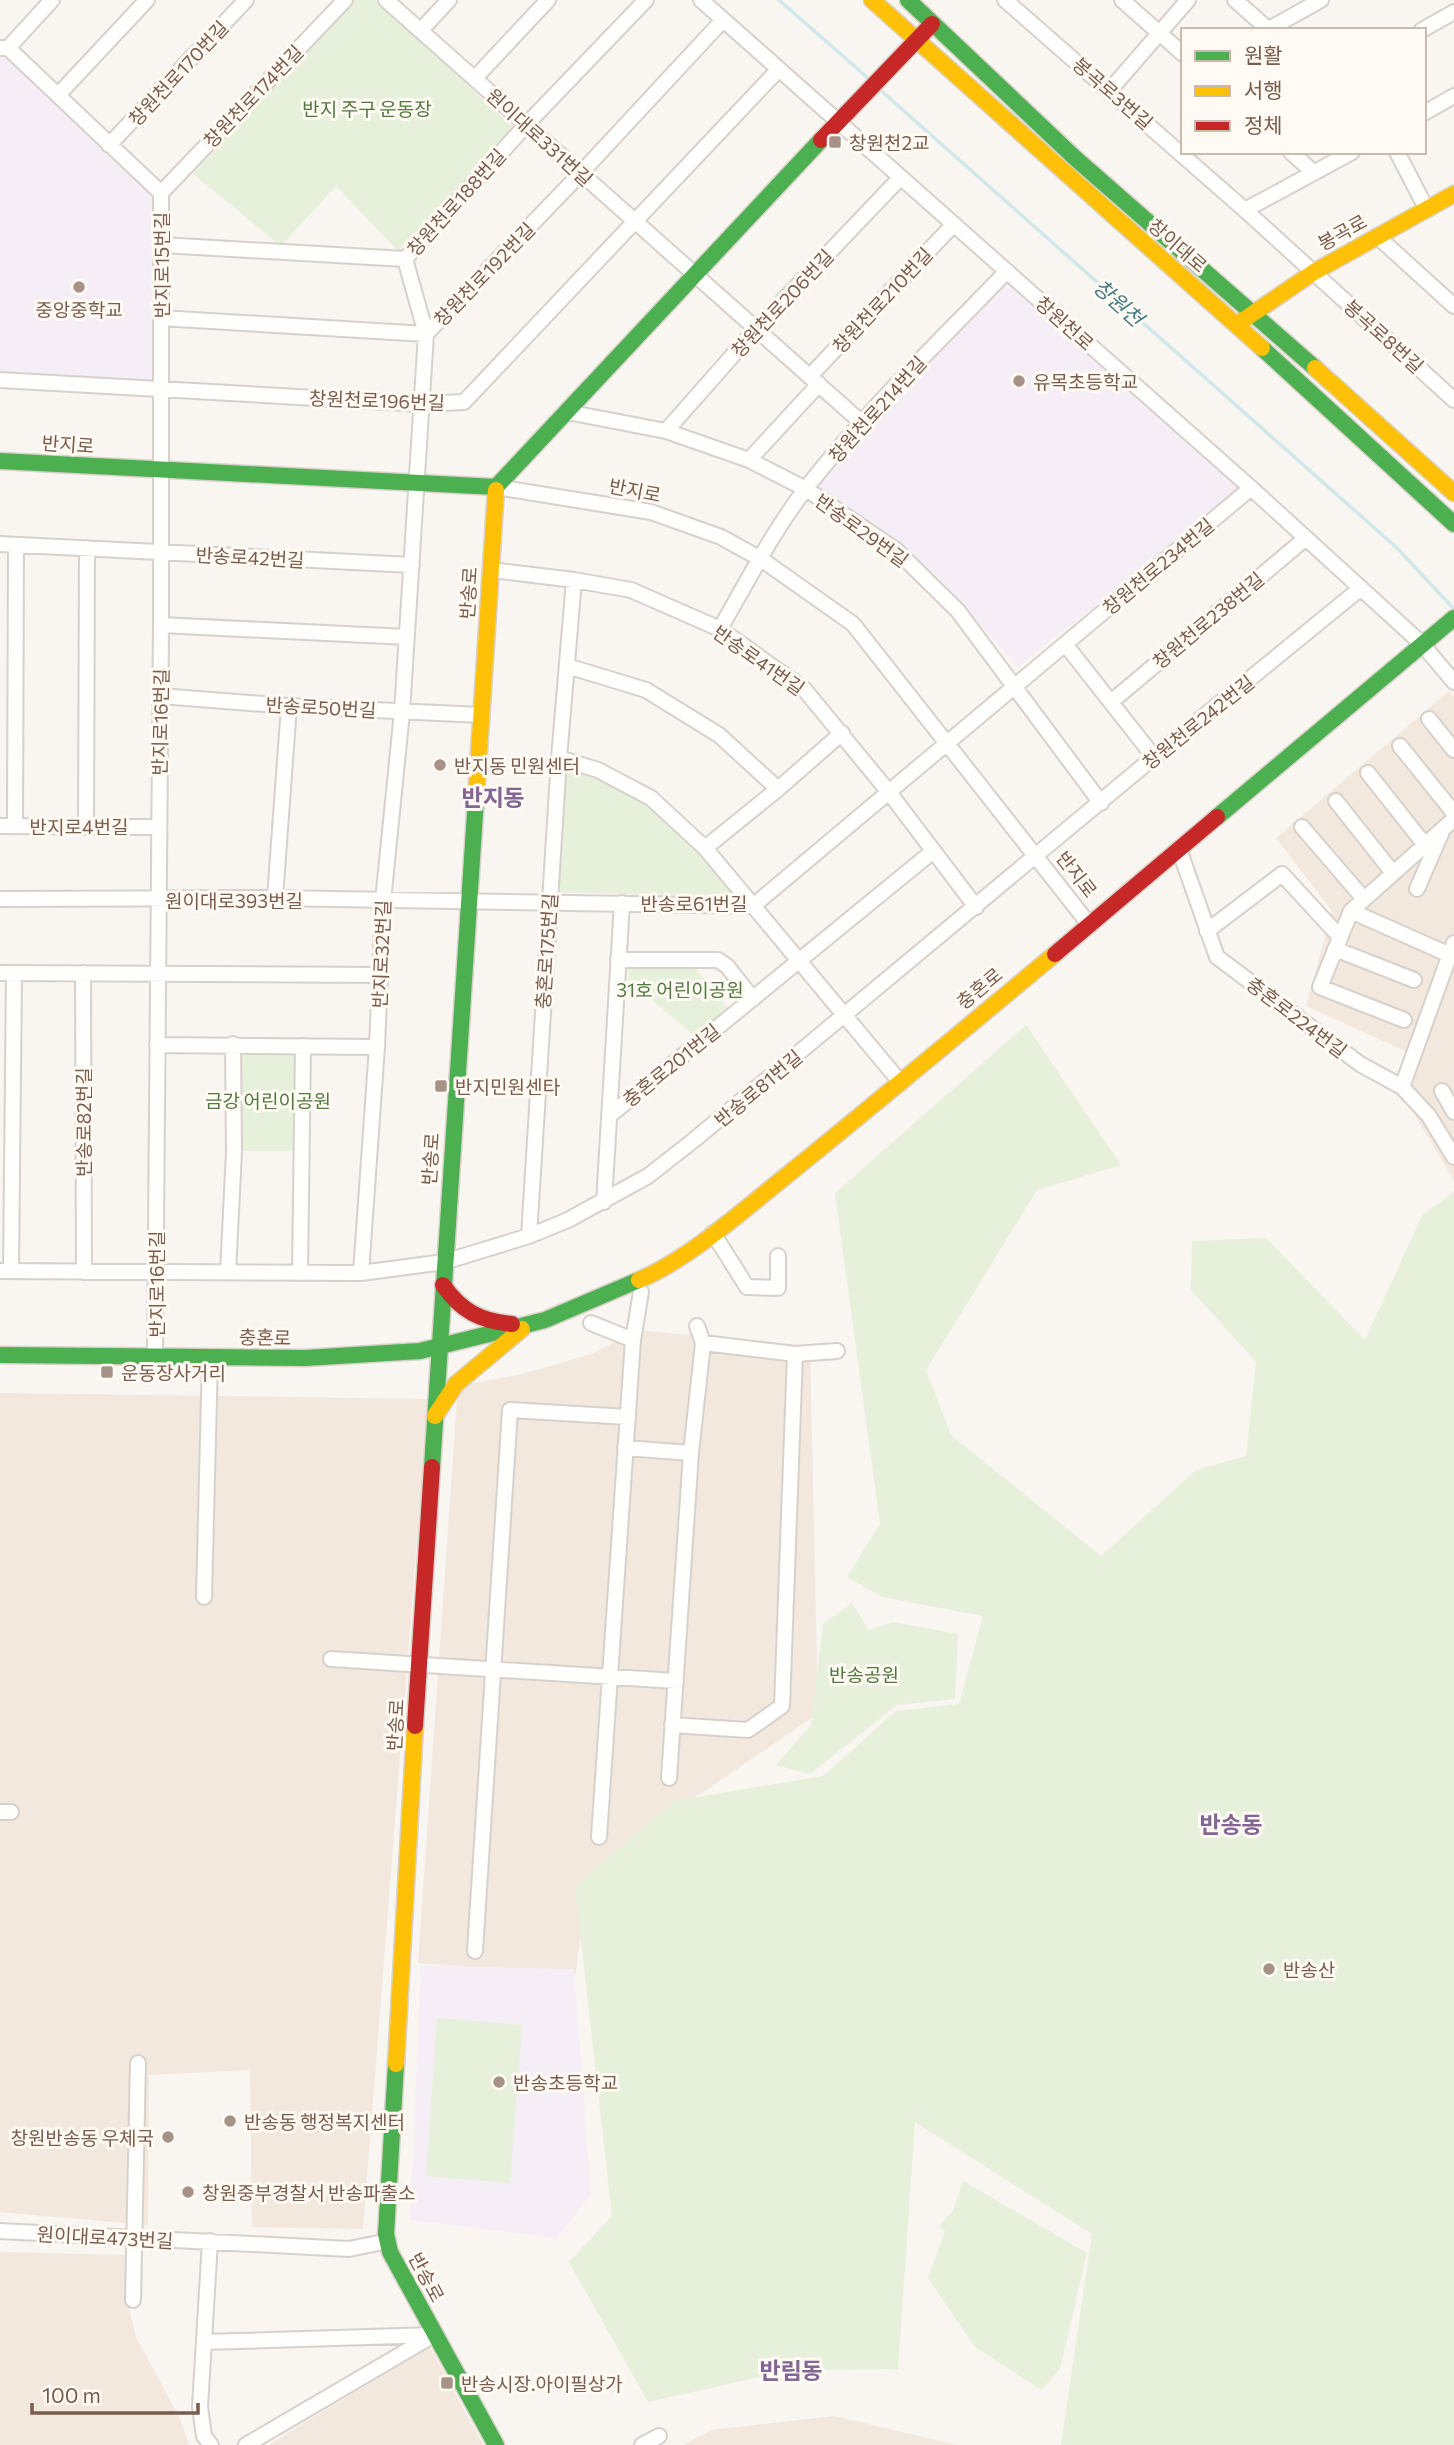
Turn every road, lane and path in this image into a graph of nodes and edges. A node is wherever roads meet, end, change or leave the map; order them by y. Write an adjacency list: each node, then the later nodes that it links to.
1 (147, 0): 31 (street)
2 (246, 0): 36 (street, 창원천로170번길)
3 (345, 0): 45 (street, 창원천로174번길)
4 (386, 0): 23 (street, 원이대로331번길)
5 (449, 0): 23 (street)
6 (548, 0): 29 (street)
7 (646, 0): 35 (street, 창원천로188번길)
8 (701, 0): 18 (street, 창원천로)
9 (872, 0): 25 (main road, 창이대로)
10 (1005, 0): 30 (street, 봉곡로3번길)
11 (1122, 0): 24 (street)
12 (1188, 0): 24 (street)
13 (1235, 0): 20 (street)
14 (1321, 0): 21 (street)
15 (48, 2): 26 (street)
16 (916, 3): 19 (main road, 창이대로)
17 (1454, 12): 22 (street)
18 (723, 20): 28 (street, 창원천로); 42 (street, 창원천로192번길)
19 (932, 24): 25 (main road); 58 (main road, 창이대로)
20 (1267, 28)
21 (1272, 28)
22 (1426, 28)
23 (421, 30): 29 (street, 원이대로331번길)
24 (1160, 34): 27 (street); 30 (street)
25 (910, 46): 34 (main road); 60 (main road, 창이대로)
26 (4, 48): 31 (street, 반지로15번길)
27 (1181, 52)
28 (779, 69): 34 (street, 창원천로); 49 (street, 창원천로196번길)
29 (475, 78): 35 (street, 원이대로331번길)
30 (1110, 90): 37 (street, 봉곡로3번길)
31 (58, 95): 36 (street, 반지로15번길)
32 (1454, 96): 33 (street)
33 (1426, 112)
34 (843, 116): 44 (street, 창원천로); 56 (main road)
35 (526, 125): 42 (street, 원이대로331번길); 53 (street, 창원천로188번길)
36 (109, 145): 45 (street, 반지로15번길)
37 (1181, 153)
38 (1182, 154): 47 (street, 봉곡로3번길)
39 (1293, 154): 43 (street)
40 (1348, 154): 43 (street)
41 (1398, 154): 48 (street)
42 (581, 173): 49 (street, 원이대로331번길); 62 (street, 창원천로192번길)
43 (1314, 173): 47 (street)
44 (901, 177): 50 (street, 창원천로); 61 (street, 창원천로206번길)
45 (161, 192): 52 (street, 반지로15번길)
46 (1454, 194): 48 (main road, 봉곡로)
47 (1245, 210): 55 (street, 봉곡로3번길)
48 (1427, 210): 51 (main road, 봉곡로)
49 (633, 220): 56 (street, 원이대로331번길); 67 (street, 창원천로196번길)
50 (954, 224): 54 (street, 창원천로); 64 (street, 창원천로210번길)
51 (1378, 237): 55 (main road, 봉곡로); 57 (street)
52 (162, 245): 53 (street, 창원천로188번길); 59 (street, 반지로15번길)
53 (405, 259): 62 (street, 반지로32번길)
54 (1007, 271): 69 (street, 창원천로214번길); 76 (street, 창원천로)
55 (1314, 272): 58 (main road, 봉곡로); 66 (street, 봉곡로8번길)
56 (695, 275): 61 (street, 원이대로331번길); 68 (main road)
57 (1451, 298)
58 (1254, 313): 60 (main road, 봉곡로); 78 (main road, 창이대로)
59 (161, 318): 62 (street, 창원천로192번길); 65 (street, 반지로15번길)
60 (1236, 325): 79 (main road, 창이대로)
61 (756, 329): 64 (street, 원이대로331번길); 70 (street, 창원천로206번길)
62 (426, 334): 67 (street, 반지로32번길)
63 (0, 380): 65 (street, 창원천로196번길)
64 (815, 380): 69 (street, 원이대로331번길); 71 (street, 창원천로210번길)
65 (161, 388): 67 (street, 창원천로196번길); 73 (street, 반지로15번길)
66 (1454, 400)
67 (421, 404): 74 (street, 반지로32번길)
68 (567, 412): 70 (street, 반송로29번길); 75 (main road)
69 (862, 423): 77 (street, 창원천로214번길)
70 (666, 431): 71 (street, 반송로29번길)
71 (749, 460): 77 (street, 반송로29번길)
72 (0, 461): 73 (main road, 반지로)
73 (161, 471): 74 (main road, 반지로); 84 (street, 반지로16번길)
74 (418, 483): 75 (main road, 반지로); 86 (street, 반지로32번길)
75 (496, 487): 85 (street, 반지로); 87 (main road, 반송로)
76 (1251, 488): 80 (street, 창원천로); 95 (street, 창원천로234번길)
77 (806, 489): 85 (street, 창원천로214번길); 98 (street, 반송로29번길)
78 (1454, 493)
79 (1454, 524)
80 (1306, 538): 89 (street, 창원천로); 100 (street, 창원천로238번길)
81 (0, 544): 82 (street, 반송로42번길)
82 (16, 545): 83 (street, 반송로42번길); 119 (street)
83 (87, 548): 84 (street, 반송로42번길); 118 (street)
84 (160, 552): 86 (street, 반송로42번길); 91 (street, 반지로16번길)
85 (761, 559): 92 (street, 창원천로214번길); 106 (street, 반지로)
86 (412, 565): 93 (street, 반지로32번길)
87 (491, 570): 88 (street, 반송로41번길); 103 (main road, 반송로)
88 (574, 580): 92 (street, 반송로41번길); 96 (street, 충혼로175번길)
89 (1361, 588): 94 (street, 창원천로); 109 (street, 창원천로242번길)
90 (1454, 618): 94 (main road, 충혼로)
91 (161, 625): 93 (street); 99 (street, 반지로16번길)
92 (720, 629): 105 (street, 반송로41번길)
93 (407, 637): 102 (street, 반지로32번길)
94 (1426, 641): 97 (street, 창원천로); 125 (main road, 충혼로)
95 (1065, 644): 98 (street, 창원천로234번길); 100 (street)
96 (567, 666): 110 (street, 충혼로175번길); 112 (street)
97 (1454, 682)
98 (1015, 687): 106 (street, 창원천로234번길); 115 (street, 반송로29번길)
99 (160, 696): 101 (street, 반송로50번길); 120 (street, 반지로16번길)
100 (1111, 702): 109 (street)
101 (289, 706): 102 (street, 반송로50번길); 130 (street)
102 (402, 712): 103 (street, 반송로50번길); 134 (street, 반지로32번길)
103 (481, 715): 135 (main road, 반송로)
104 (1429, 719): 108 (street)
105 (842, 733): 112 (street); 113 (street, 반송로41번길)
106 (947, 743): 113 (street, 반송로61번길); 127 (street, 반지로)
107 (1400, 746): 116 (street)
108 (1454, 750)
109 (1154, 757): 115 (street, 창원천로242번길)
110 (559, 758): 124 (street); 136 (street, 충혼로175번길)
111 (1368, 774): 123 (street)
112 (778, 789): 124 (street)
113 (888, 791): 126 (street, 반송로41번길); 138 (street, 반송로61번길)
114 (1336, 801): 128 (street)
115 (1101, 803): 127 (street, 창원천로242번길)
116 (1454, 813)
117 (1454, 819): 122 (street)
118 (86, 825): 119 (street, 반지로4번길); 120 (street, 반지로4번길)
119 (7, 826)
120 (158, 827): 133 (street, 반지로16번길)
121 (1302, 827): 131 (street)
122 (1443, 830): 123 (street); 129 (street)
123 (1425, 845): 128 (street)
124 (705, 848): 138 (street)
125 (1180, 849): 141 (main road, 충혼로); 142 (street, 충혼로224번길)
126 (932, 852): 139 (street, 반송로41번길); 146 (street, 충혼로201번길)
127 (1037, 856): 139 (street, 반송로81번길); 141 (street, 반지로)
128 (1393, 873): 131 (street)
129 (1417, 890)
130 (275, 898): 133 (street, 원이대로393번길); 134 (street, 원이대로393번길)
131 (1364, 899): 140 (street)
132 (0, 900): 133 (street, 원이대로393번길)
133 (159, 900): 149 (street, 반지로16번길)
134 (383, 901): 135 (street, 원이대로393번길); 150 (street, 반지로32번길)
135 (468, 902): 136 (street, 반송로61번길); 169 (main road, 반송로)
136 (549, 902): 137 (street, 반송로61번길); 167 (street, 충혼로175번길)
137 (622, 904): 138 (street, 반송로61번길); 145 (street)
138 (753, 906): 146 (street)
139 (976, 907): 153 (street, 반송로81번길)
140 (1351, 911): 143 (street); 144 (street)
141 (1088, 923): 159 (main road, 충혼로)
142 (1207, 931): 143 (street); 160 (street, 충혼로224번길)
143 (1337, 943): 151 (street); 154 (street)
144 (1452, 949): 160 (street)
145 (618, 960): 152 (street); 163 (street)
146 (799, 961): 152 (street, 충혼로201번길); 153 (street)
147 (7, 973): 148 (street); 170 (street)
148 (83, 973): 149 (street); 171 (street, 반송로82번길)
149 (157, 974): 150 (street); 156 (street, 반지로16번길)
150 (381, 975): 158 (street, 반지로32번길)
151 (1414, 980)
152 (752, 999): 163 (street, 충혼로201번길)
153 (845, 1016): 159 (street); 165 (street, 반송로81번길)
154 (1404, 1020)
155 (233, 1044): 156 (street); 157 (street); 172 (street)
156 (157, 1045): 173 (street, 반지로16번길)
157 (303, 1046): 158 (street); 174 (street)
158 (377, 1047): 175 (street, 반지로32번길)
159 (901, 1083): 166 (main road, 충혼로)
160 (1402, 1087): 164 (street, 충혼로224번길)
161 (1442, 1091): 162 (street)
162 (1454, 1112)
163 (609, 1116): 165 (street)
164 (1454, 1157)
165 (604, 1202): 167 (street, 반송로81번길)
166 (713, 1233): 168 (street); 179 (main road, 충혼로)
167 (529, 1236): 169 (street, 반송로81번길)
168 (778, 1256)
169 (444, 1262): 175 (street); 176 (main road, 반송로)
170 (6, 1271): 171 (street)
171 (83, 1272): 173 (street)
172 (228, 1272): 173 (street); 174 (street)
173 (156, 1273): 187 (street, 반지로16번길)
174 (300, 1273): 175 (street)
175 (362, 1273)
176 (443, 1285): 179 (main road, 충혼로); 183 (main road, 반송로)
177 (641, 1292): 181 (street)
178 (591, 1323): 181 (street)
179 (527, 1325): 183 (main road, 충혼로); 189 (main road, 충혼로)
180 (697, 1326): 182 (street)
181 (633, 1340): 190 (street)
182 (703, 1342): 185 (street); 192 (street)
183 (439, 1348): 188 (main road, 충혼로); 189 (main road, 반송로)
184 (837, 1351): 185 (street)
185 (795, 1354): 199 (street)
186 (0, 1355): 187 (main road, 충혼로)
187 (155, 1355): 188 (main road, 충혼로)
188 (210, 1357): 193 (street)
189 (435, 1416): 195 (main road, 반송로)
190 (628, 1417): 191 (street); 196 (street)
191 (625, 1448): 192 (street); 197 (street)
192 (691, 1453): 198 (street)
193 (204, 1597)
194 (331, 1659): 195 (street)
195 (419, 1663): 196 (street); 207 (main road, 반송로)
196 (494, 1668): 197 (street); 202 (street)
197 (610, 1676): 198 (street); 201 (street)
198 (676, 1681): 199 (street)
199 (673, 1725): 200 (street)
200 (669, 1777)
201 (599, 1838)
202 (475, 1951)
203 (138, 2063): 205 (street)
204 (0, 2231): 205 (street, 원이대로473번길)
205 (135, 2240): 206 (street, 원이대로473번길); 208 (street)
206 (211, 2241): 207 (street, 원이대로473번길); 210 (street)
207 (388, 2241): 209 (main road, 반송로)
208 (133, 2300)
209 (434, 2335): 210 (street); 213 (street); 214 (main road, 반송로)
210 (204, 2342): 212 (street)
211 (659, 2436): 215 (street)
212 (211, 2445)
213 (246, 2445)
214 (496, 2445)
215 (642, 2445)

